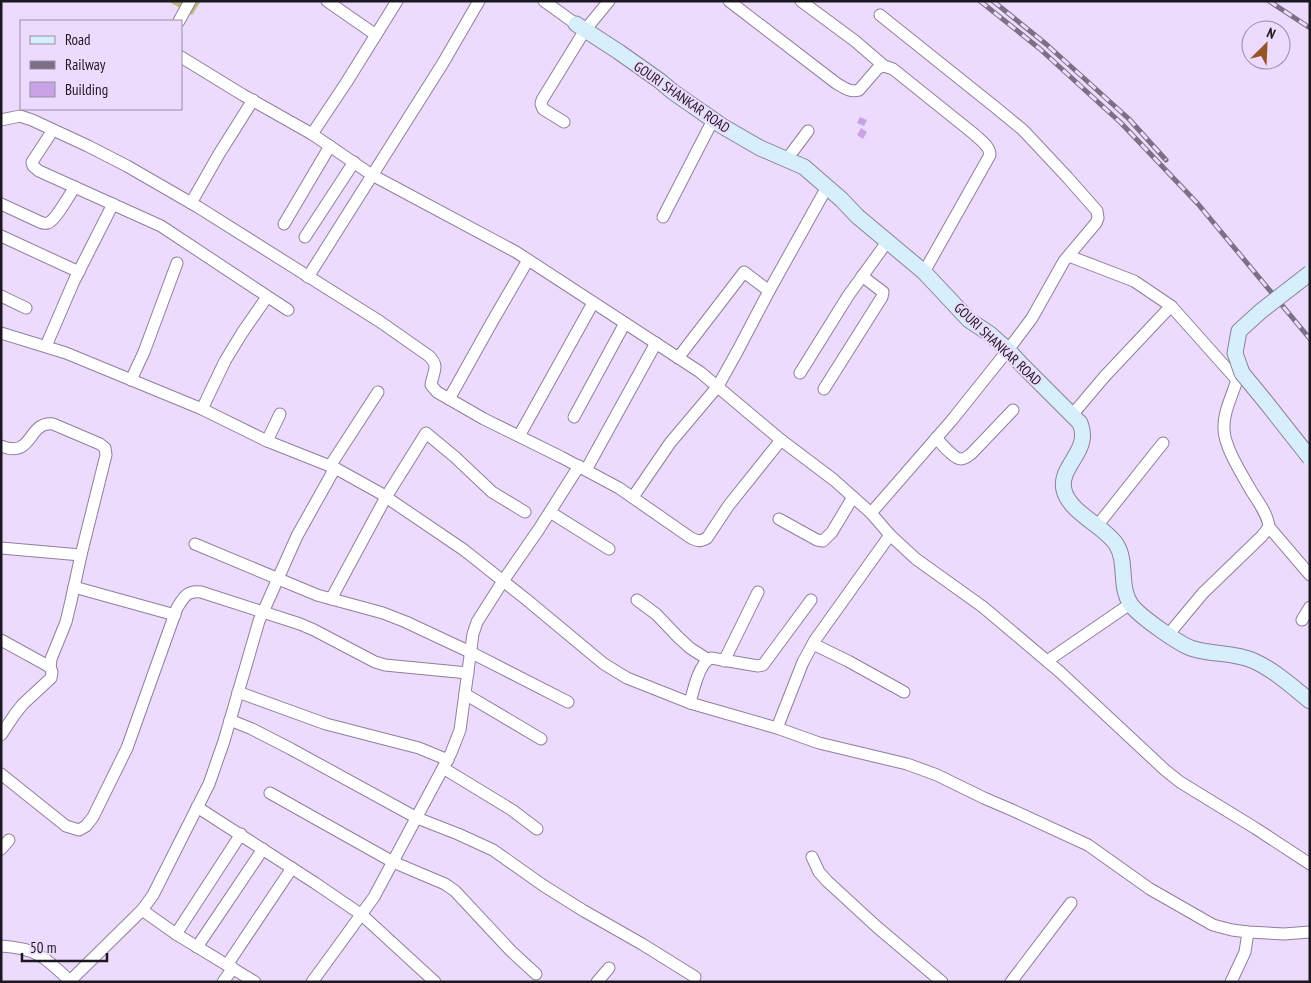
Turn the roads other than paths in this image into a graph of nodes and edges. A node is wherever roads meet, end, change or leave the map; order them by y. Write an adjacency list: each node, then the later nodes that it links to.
1 (190, 1): 10 (street)
2 (328, 1): 12 (street)
3 (397, 1): 12 (street)
4 (478, 1): 25 (street)
5 (544, 1): 11 (street)
6 (609, 1): 11 (street)
7 (729, 1): 14 (street)
8 (802, 1): 14 (street)
9 (880, 15): 36 (street)
10 (179, 20)
11 (581, 27): 17 (street, GOURI SHANKAR ROAD); 18 (street)
12 (376, 35): 21 (street)
13 (182, 57): 15 (street)
14 (884, 66): 40 (street)
15 (253, 100): 21 (street); 28 (street)
16 (1, 120): 19 (street)
17 (714, 120): 23 (street, GOURI SHANKAR ROAD); 31 (street)
18 (564, 122)
19 (53, 130): 27 (street); 28 (street)
20 (808, 131): 23 (street)
21 (312, 134): 22 (street)
22 (330, 146): 24 (street); 32 (street)
23 (787, 159): 26 (street, GOURI SHANKAR ROAD)
24 (354, 162): 25 (street); 34 (street)
25 (372, 175): 37 (street); 43 (street)
26 (828, 186): 35 (street, GOURI SHANKAR ROAD); 44 (street)
27 (75, 187): 29 (street); 30 (street)
28 (190, 203): 43 (street)
29 (1, 204)
30 (113, 204): 39 (street); 46 (street)
31 (663, 217)
32 (284, 224)
33 (1, 236): 39 (street)
34 (305, 237)
35 (887, 242): 40 (street, GOURI SHANKAR ROAD); 42 (street)
36 (1069, 256): 48 (street); 55 (street)
37 (528, 260): 47 (street); 62 (street)
38 (177, 263): 58 (street)
39 (79, 272): 54 (street)
40 (924, 272): 55 (street, GOURI SHANKAR ROAD)
41 (1310, 273): 74 (street, bridge)
42 (862, 276): 57 (street); 60 (street)
43 (308, 277): 62 (street)
44 (769, 291): 56 (street); 59 (street)
45 (1, 296): 49 (street)
46 (267, 297): 50 (street); 63 (street)
47 (593, 303): 51 (street); 68 (street)
48 (1171, 306): 66 (street); 85 (street)
49 (26, 308)
50 (288, 310)
51 (625, 324): 53 (street); 67 (street)
52 (1, 333): 54 (street)
53 (656, 343): 56 (street); 76 (street)
54 (46, 346): 58 (street)
55 (1008, 350): 66 (street, GOURI SHANKAR ROAD); 69 (street)
56 (678, 358): 59 (street)
57 (800, 373)
58 (131, 380): 63 (street)
59 (718, 386): 70 (street); 78 (street)
60 (824, 388)
61 (378, 392): 75 (street)
62 (449, 399): 68 (street)
63 (202, 409): 71 (street)
64 (1013, 410): 69 (street)
65 (280, 414): 71 (street)
66 (1072, 415): 84 (street, GOURI SHANKAR ROAD)
67 (574, 417)
68 (519, 436): 76 (street)
69 (936, 438): 82 (street)
70 (781, 440): 78 (street); 79 (street)
71 (267, 441): 75 (street)
72 (1163, 443): 84 (street)
73 (1, 446): 90 (street)
74 (1310, 458)
75 (333, 467): 77 (street); 92 (street)
76 (583, 468): 78 (street); 81 (street)
77 (386, 497): 80 (street); 93 (street); 96 (street)
78 (633, 497)
79 (853, 497): 82 (street); 83 (street)
80 (525, 512)
81 (550, 512): 89 (street); 93 (street)
82 (871, 513): 86 (street)
83 (779, 519)
84 (1097, 526): 99 (street, GOURI SHANKAR ROAD)
85 (1269, 527): 91 (street); 104 (street)
86 (890, 535): 106 (street); 110 (street)
87 (195, 544): 92 (street)
88 (1, 548): 90 (street)
89 (609, 549)
90 (81, 555): 94 (street)
91 (1310, 575)
92 (278, 580): 96 (street); 101 (street)
93 (503, 581): 107 (street); 118 (street)
94 (74, 587): 102 (street); 111 (street)
95 (758, 592): 109 (street)
96 (331, 599): 107 (street)
97 (637, 600): 108 (street)
98 (810, 600): 109 (street)
99 (1130, 604): 104 (street); 110 (street)
100 (1310, 607): 103 (street)
101 (263, 613): 102 (street); 112 (street); 113 (street)
102 (175, 615): 124 (street)
103 (1302, 620)
104 (1168, 635): 116 (street)
105 (1, 640): 111 (street)
106 (812, 644): 114 (street); 120 (street)
107 (470, 652): 112 (street); 117 (street)
108 (707, 659): 109 (street); 118 (street)
109 (724, 661)
110 (1047, 661): 133 (street)
111 (50, 667): 121 (street)
112 (468, 673): 115 (street)
113 (238, 692): 119 (street); 123 (street)
114 (904, 692)
115 (465, 694): 122 (street); 123 (street)
116 (1310, 701)
117 (568, 702)
118 (690, 703): 120 (street)
119 (230, 720): 126 (street); 127 (street)
120 (777, 728): 138 (street)
121 (1, 735)
122 (541, 739)
123 (446, 764): 127 (street); 128 (street)
124 (1, 774)
125 (270, 793): 132 (street)
126 (197, 806): 129 (street); 136 (street)
127 (417, 818): 132 (street); 146 (street)
128 (537, 830)
129 (241, 834): 130 (street); 140 (street)
130 (264, 849): 134 (street); 142 (street)
131 (812, 857): 153 (street)
132 (393, 862): 137 (street); 145 (street)
133 (1310, 864)
134 (292, 868): 137 (street); 143 (street)
135 (1071, 903): 154 (street)
136 (142, 910): 140 (street); 147 (street)
137 (362, 915): 150 (street); 151 (street)
138 (1248, 932): 139 (street); 155 (street)
139 (1310, 932)
140 (176, 934): 142 (street)
141 (1, 946): 147 (street)
142 (197, 947): 143 (street)
143 (230, 967): 148 (street); 149 (street)
144 (609, 968): 152 (street)
145 (536, 974)
146 (695, 977)
147 (70, 981)
148 (222, 982)
149 (256, 982)
150 (312, 982)
151 (435, 982)
152 (597, 982)
153 (942, 982)
154 (1011, 982)
155 (1231, 982)

